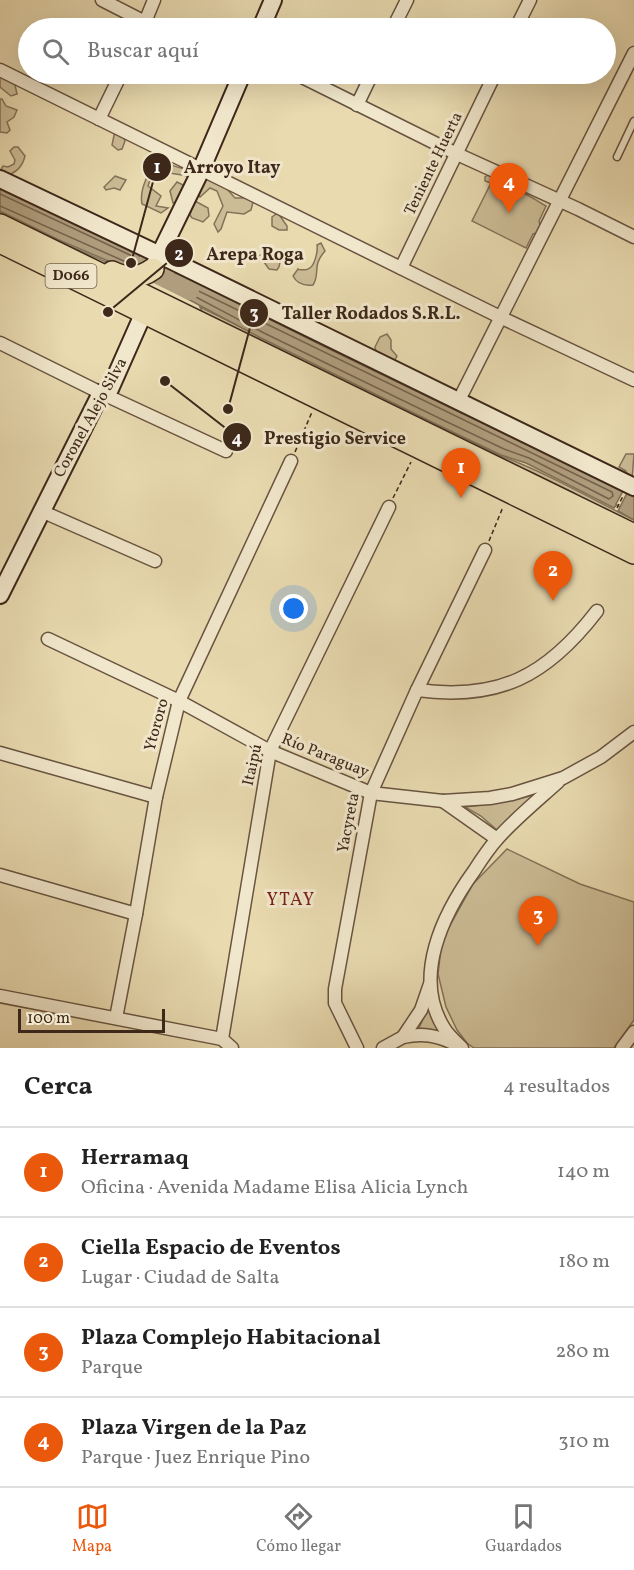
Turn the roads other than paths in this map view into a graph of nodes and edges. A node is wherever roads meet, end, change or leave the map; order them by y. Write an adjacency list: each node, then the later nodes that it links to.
1 (102, 0): 6 (street)
2 (154, 0): 7 (street)
3 (273, 0): 8 (main road)
4 (407, 0): 9 (street)
5 (530, 0): 10 (street)
6 (132, 18)
7 (147, 18)
8 (265, 18)
9 (398, 18)
10 (521, 18)
11 (634, 53): 27 (street)
12 (0, 70): 13 (street)
13 (18, 79)
14 (28, 84): 21 (street)
15 (116, 84): 21 (street)
16 (238, 84): 25 (main road, Coronel Alejo Silva)
17 (316, 84): 20 (street)
18 (367, 84): 20 (street)
19 (490, 84): 23 (street, Teniente Huerta)
20 (357, 105): 23 (street)
21 (99, 119): 25 (street)
22 (634, 121): 24 (lane)
23 (457, 154): 27 (street); 31 (street, Teniente Huerta)
24 (617, 157)
25 (201, 170): 31 (street); 32 (main road, Coronel Alejo Silva)
26 (0, 179): 32 (main road)
27 (558, 200): 29 (street); 33 (street)
28 (0, 225): 32 (highway, D066)
29 (634, 237)
30 (0, 242): 32 (highway, D066)
31 (401, 268): 33 (street)
32 (148, 278): 36 (main road, Coronel Alejo Silva); 37 (main road); 43 (highway, D066); 45 (highway, D066)
33 (500, 317): 35 (street); 37 (street)
34 (0, 343): 36 (street)
35 (634, 380)
36 (101, 393): 38 (street); 42 (main road, Coronel Alejo Silva)
37 (458, 402): 40 (main road)
38 (226, 451)
39 (291, 461): 51 (street, Ytororo)
40 (630, 488)
41 (389, 507): 53 (street, Itaipú)
42 (41, 511): 46 (street); 47 (main road, Coronel Alejo Silva)
43 (634, 535)
44 (485, 550): 50 (street, Yacyreta)
45 (634, 553)
46 (155, 561)
47 (0, 595)
48 (597, 611): 50 (street)
49 (48, 639): 51 (street, Río Paraguay)
50 (417, 690): 56 (street, Yacyreta)
51 (179, 700): 53 (street, Río Paraguay); 57 (street, Ytororo)
52 (634, 732): 55 (street, Río Paraguay)
53 (270, 752): 56 (street, Río Paraguay); 67 (street, Itaipú)
54 (0, 753): 57 (street)
55 (563, 778): 58 (street, Río Paraguay); 59 (street)
56 (371, 793): 58 (street, Río Paraguay); 69 (street, Yacyreta)
57 (156, 797): 61 (street, Ytororo)
58 (443, 801): 59 (street)
59 (497, 839): 62 (street)
60 (0, 875): 61 (street)
61 (136, 914): 64 (street, Ytororo)
62 (431, 983): 66 (street); 71 (street)
63 (0, 996): 64 (street)
64 (116, 1018): 67 (street)
65 (634, 1032): 72 (street)
66 (403, 1037): 70 (street); 71 (street)
67 (222, 1039): 68 (street)
68 (232, 1048)
69 (357, 1048)
70 (383, 1048)
71 (462, 1048)
72 (622, 1048)

